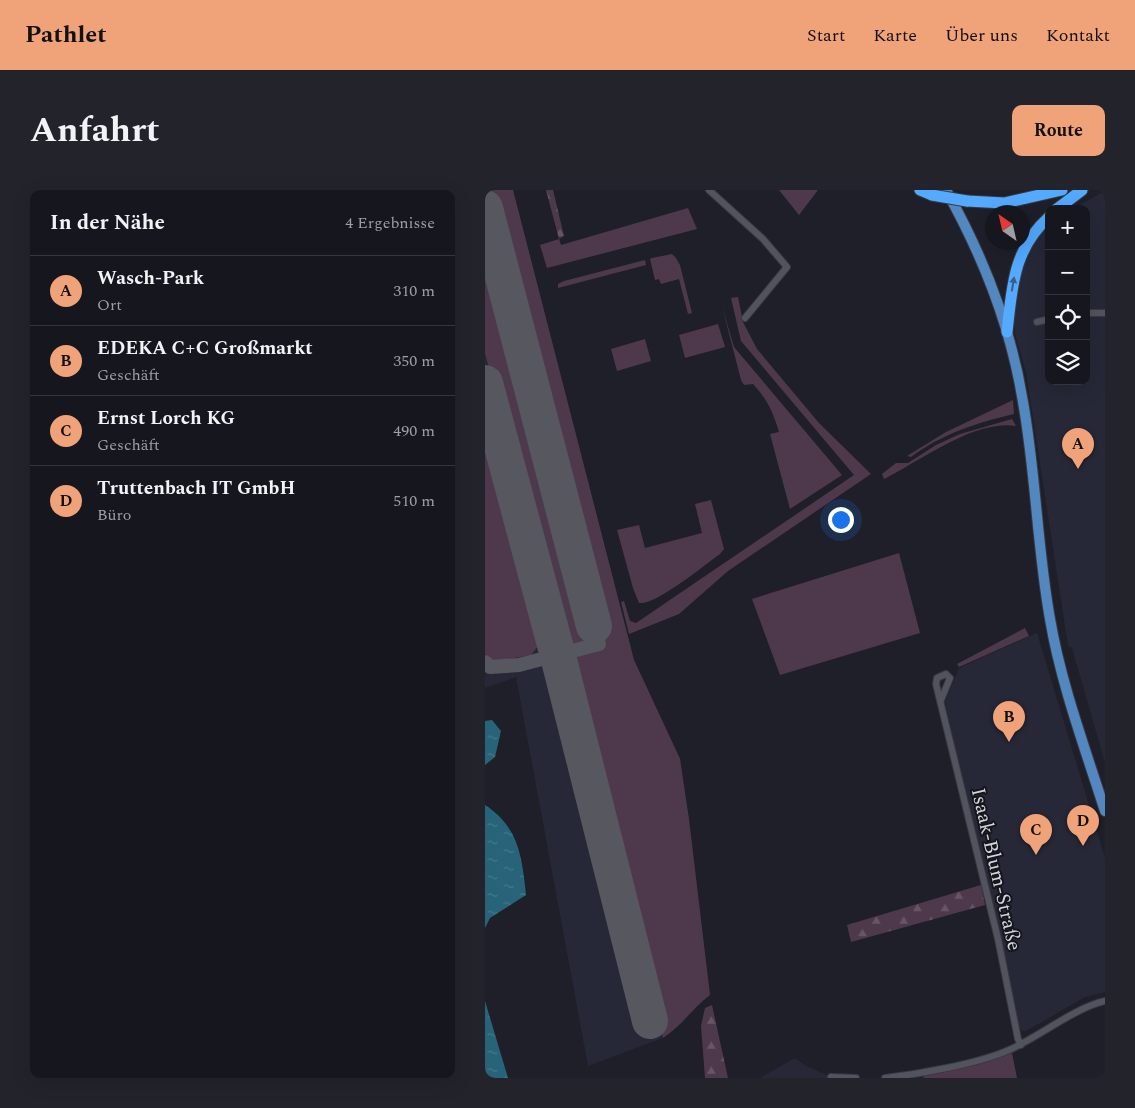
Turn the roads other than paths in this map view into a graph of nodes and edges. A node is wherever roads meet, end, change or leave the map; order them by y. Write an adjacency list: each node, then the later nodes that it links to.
1 (709, 190): 10 (street)
2 (920, 190): 4 (highway, bridge)
3 (946, 190): 13 (main road)
4 (1062, 190)
5 (1082, 190): 6 (highway)
6 (1062, 205)
7 (1045, 222): 13 (highway, one-way to 7)
8 (1090, 313): 9 (street)
9 (1105, 313)
10 (745, 318)
11 (1045, 320): 12 (street)
12 (1037, 322)
13 (1007, 332): 15 (main road)
14 (941, 700): 17 (street, Isaak-Blum-Straße)
15 (1105, 811)
16 (1105, 1001): 17 (street)
17 (1021, 1045): 20 (street)
18 (831, 1077): 19 (street)
19 (856, 1078)
20 (885, 1078)

